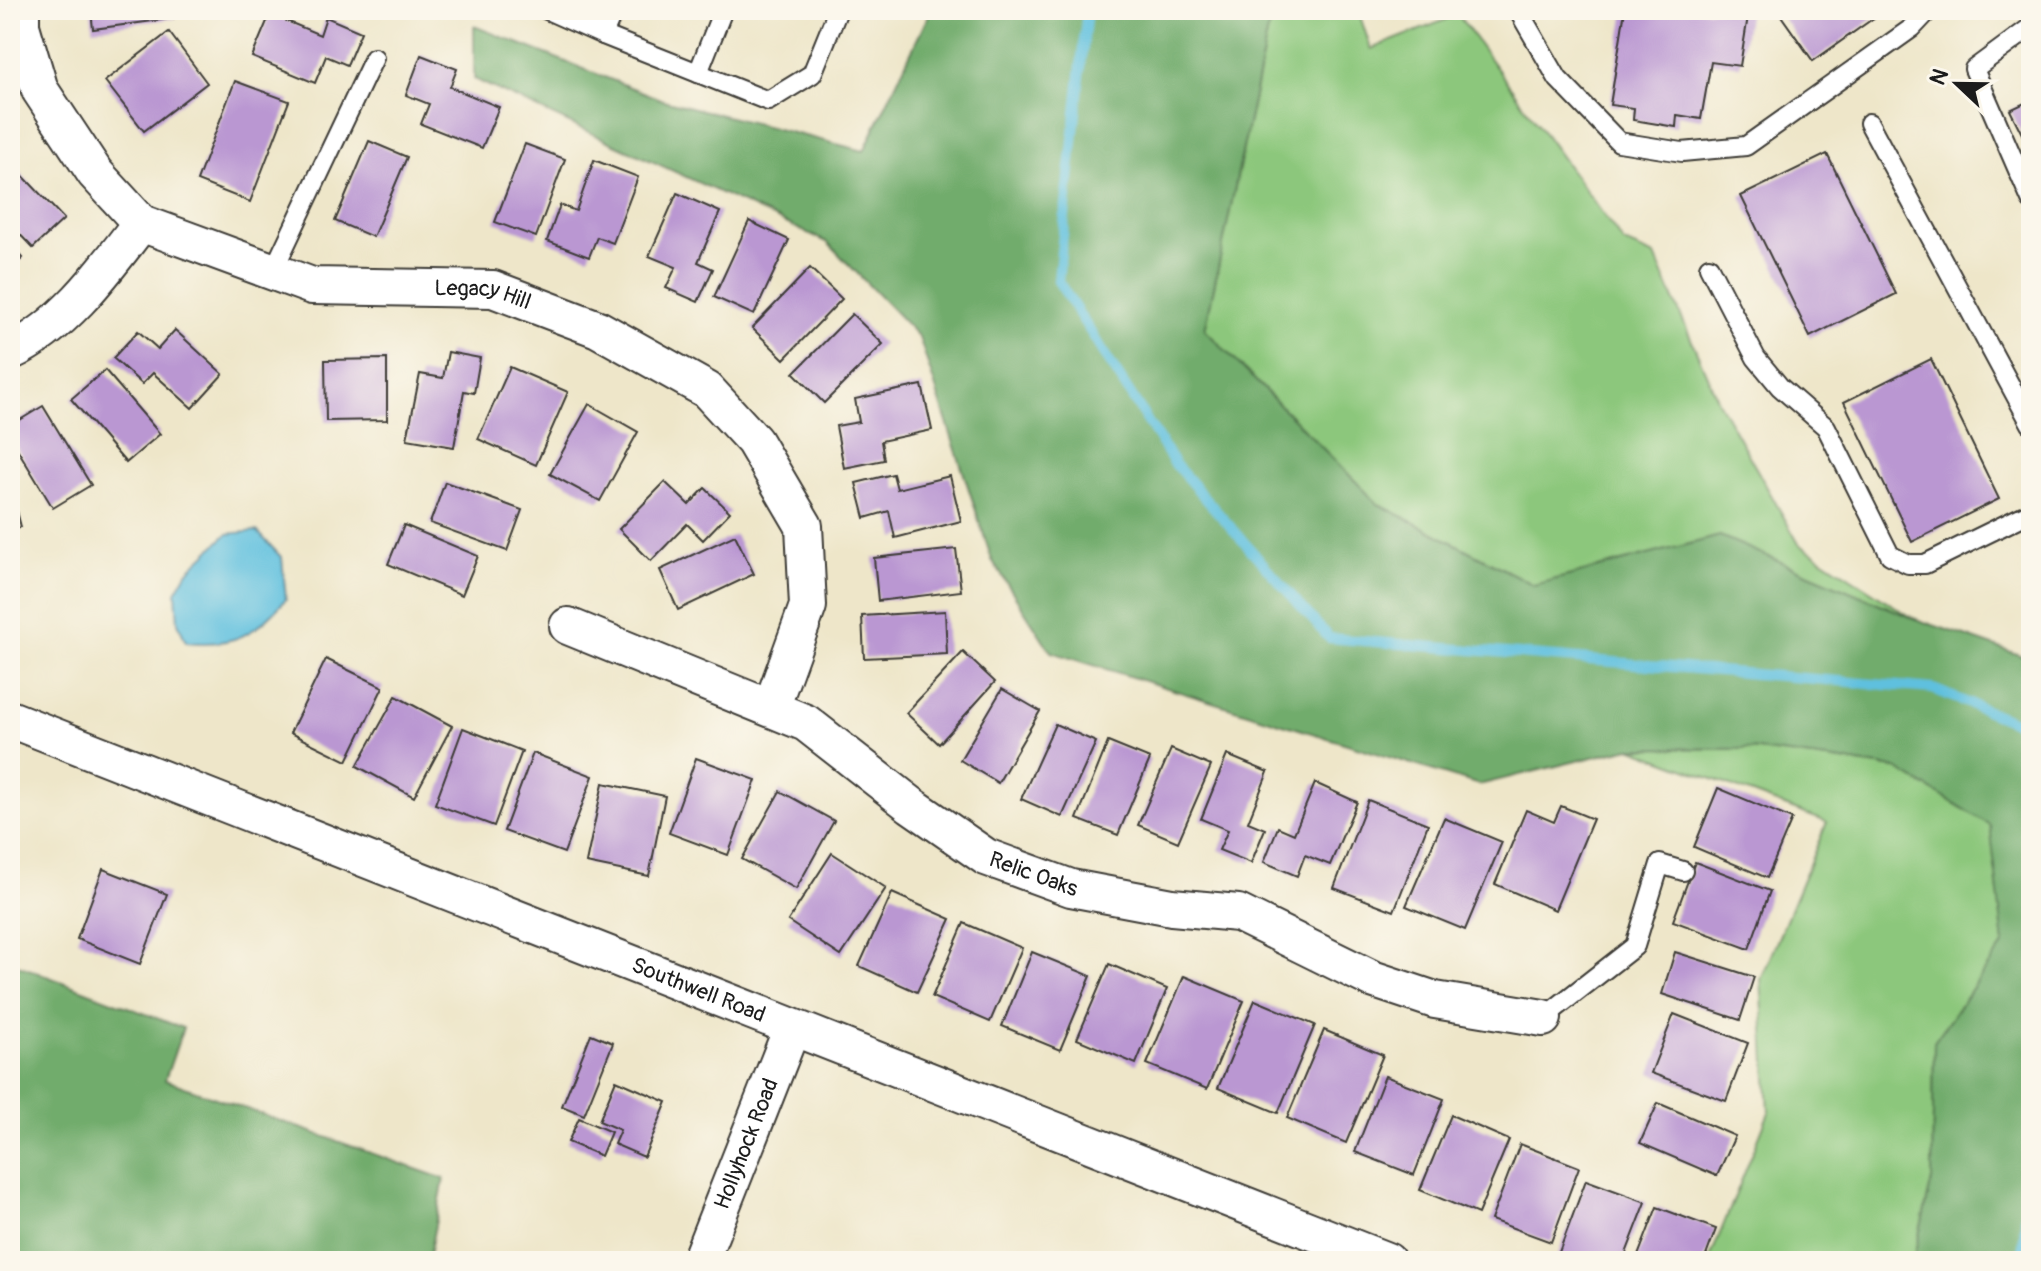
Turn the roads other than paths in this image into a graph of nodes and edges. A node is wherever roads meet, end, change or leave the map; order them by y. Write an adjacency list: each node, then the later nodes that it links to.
1 (21, 10): 14 (street, Legacy Hill)
2 (547, 10): 9 (lane)
3 (614, 10): 9 (lane)
4 (723, 10): 11 (lane)
5 (838, 10): 11 (lane)
6 (1518, 10): 7 (lane)
7 (1929, 10)
8 (2031, 27): 13 (lane)
9 (603, 35): 11 (lane)
10 (374, 58): 16 (lane)
11 (698, 73)
12 (1869, 123): 18 (lane)
13 (2031, 200)
14 (141, 223): 16 (street, Legacy Hill); 17 (street)
15 (1709, 267): 19 (lane)
16 (273, 271): 21 (street, Legacy Hill)
17 (10, 352)
18 (2031, 424)
19 (2031, 512)
20 (568, 626): 21 (street, Relic Oaks)
21 (771, 708): 24 (street, Relic Oaks)
22 (10, 719): 25 (street, Southwell Road)
23 (1683, 871): 24 (lane)
24 (1543, 1018)
25 (792, 1028): 26 (street, Hollyhock Road); 27 (street, Southwell Road)
26 (700, 1261)
27 (1387, 1261)

